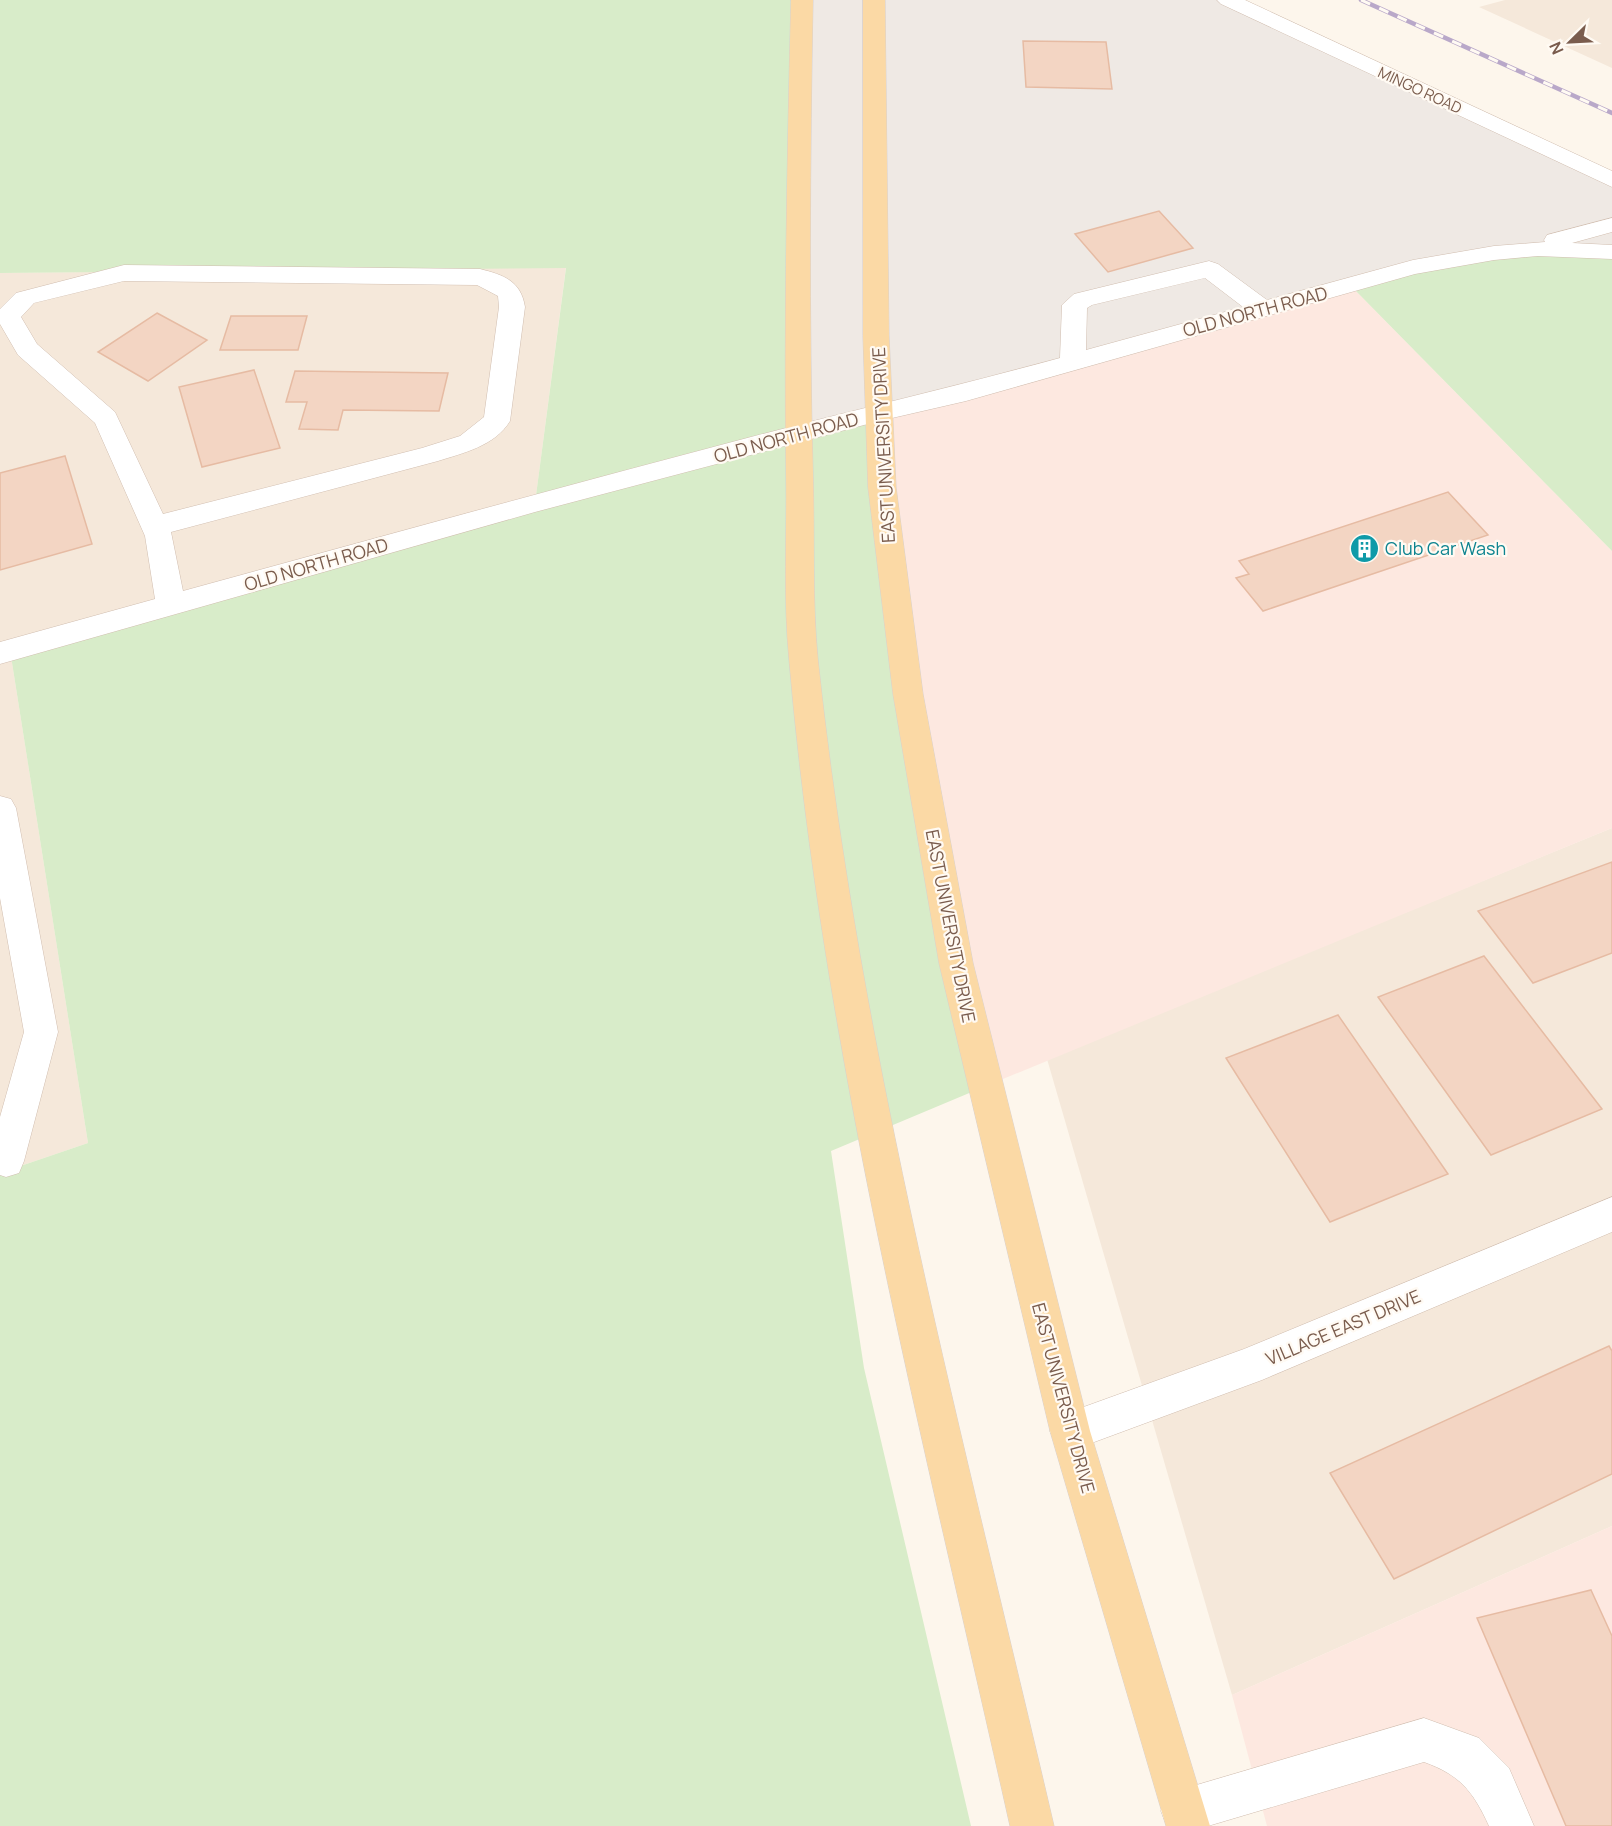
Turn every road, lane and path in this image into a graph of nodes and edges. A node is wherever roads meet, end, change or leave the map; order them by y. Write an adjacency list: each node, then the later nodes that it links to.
1 (802, 0): 11 (main road)
2 (874, 0): 10 (main road, EAST UNIVERSITY DRIVE)
3 (1228, 0): 4 (street, MINGO ROAD)
4 (1612, 180)
5 (1612, 225): 7 (street)
6 (1612, 252): 7 (street, OLD NORTH ROAD)
7 (1494, 253): 8 (street, OLD NORTH ROAD)
8 (1263, 309): 9 (street, OLD NORTH ROAD); 9 (street)
9 (1073, 361): 10 (street, OLD NORTH ROAD)
10 (879, 412): 11 (street, OLD NORTH ROAD); 18 (main road, EAST UNIVERSITY DRIVE)
11 (799, 434): 13 (street, OLD NORTH ROAD); 20 (main road)
12 (155, 526): 12 (street); 13 (street)
13 (171, 605): 14 (street, OLD NORTH ROAD)
14 (0, 653)
15 (0, 808): 16 (street)
16 (6, 1161)
17 (1612, 1214): 18 (street, VILLAGE EAST DRIVE)
18 (1070, 1431): 19 (main road, EAST UNIVERSITY DRIVE)
19 (1186, 1818): 21 (street)
20 (1032, 1826)
21 (1512, 1826)

